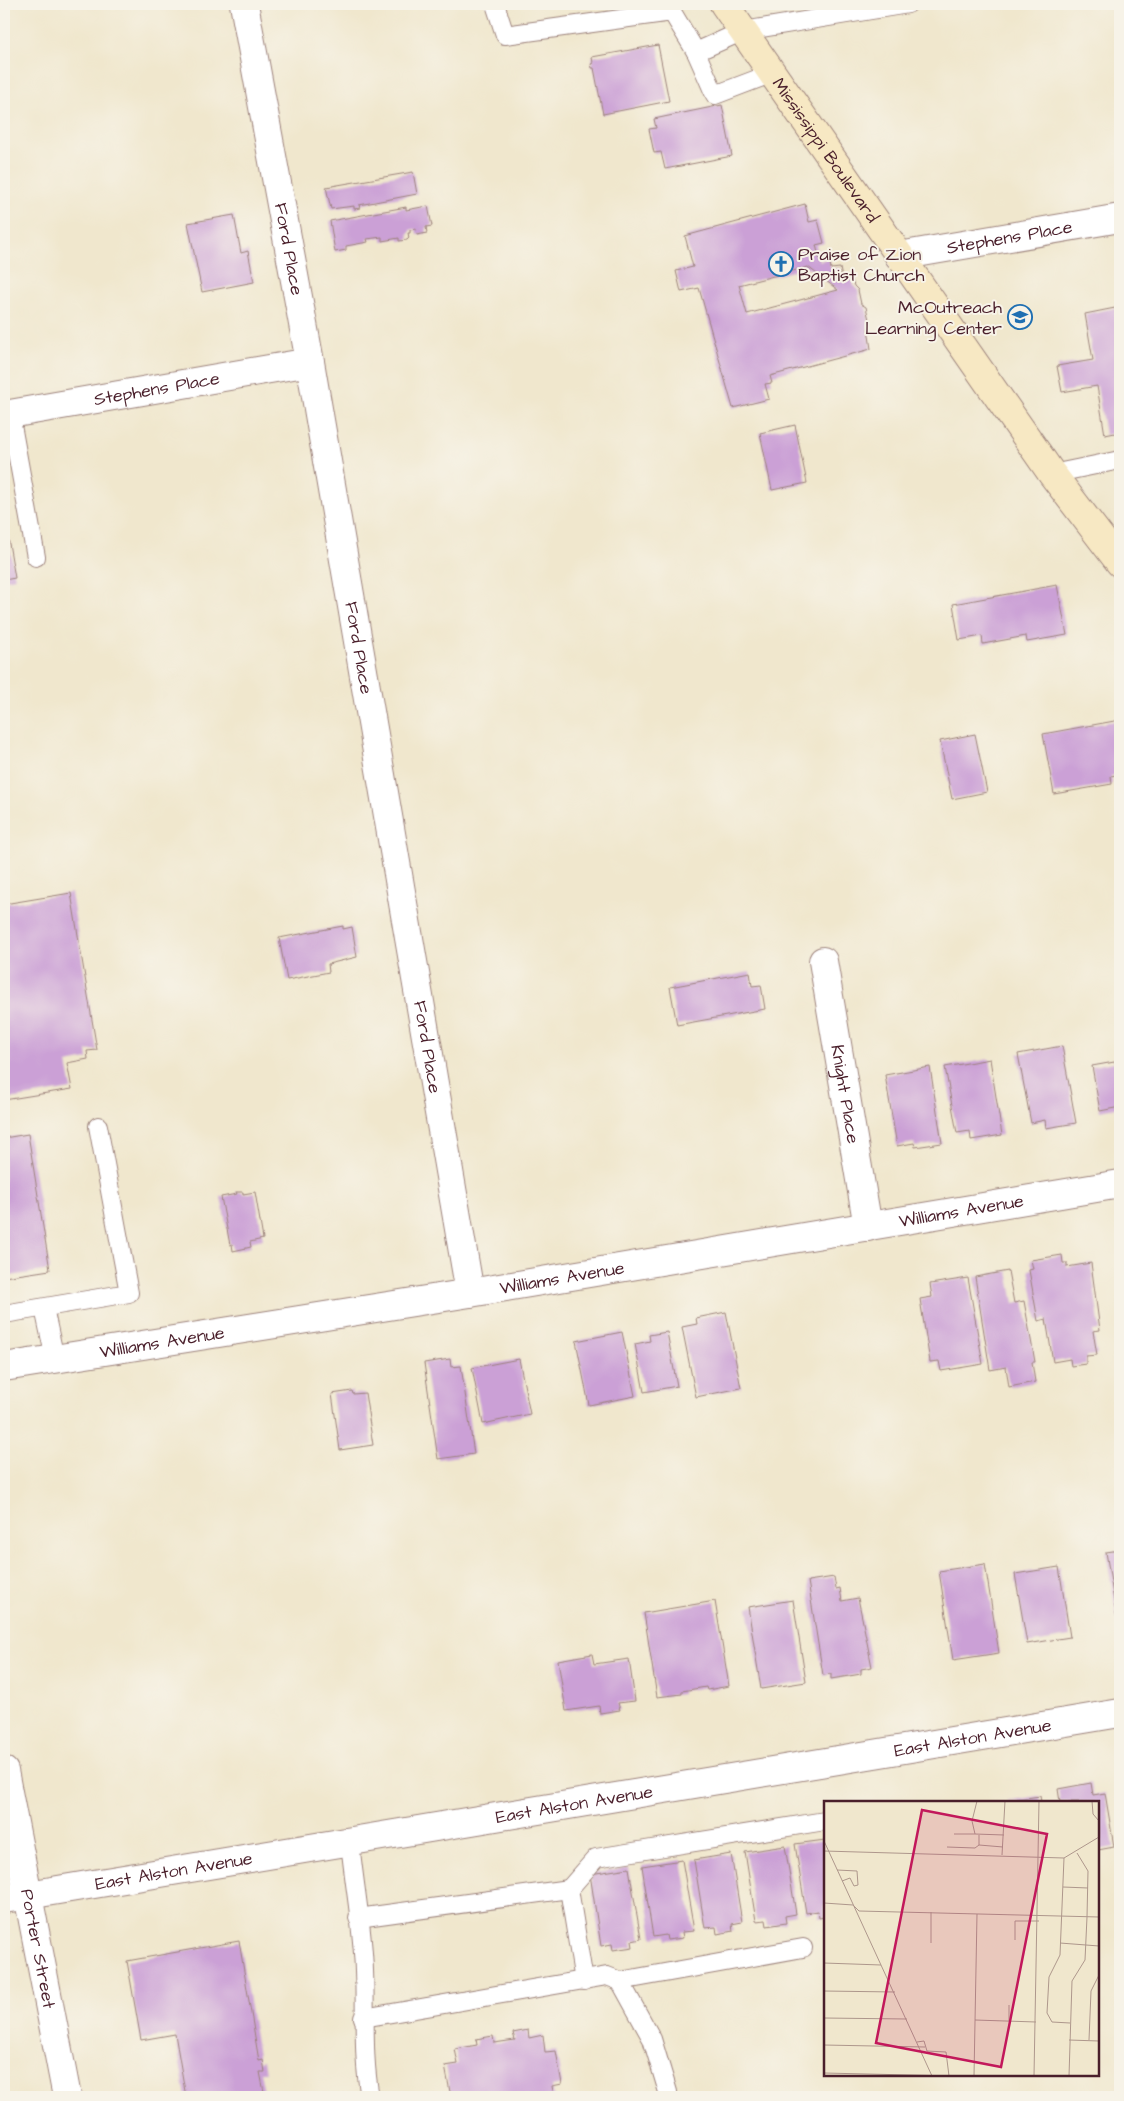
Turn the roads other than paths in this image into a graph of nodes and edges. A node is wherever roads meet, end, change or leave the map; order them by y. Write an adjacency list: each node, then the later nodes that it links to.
1 (244, 4): 10 (street, Ford Place)
2 (495, 4): 6 (lane)
3 (724, 4): 5 (main road, Mississippi Boulevard)
4 (908, 4): 5 (lane)
5 (743, 31): 6 (lane); 7 (main road, Mississippi Boulevard)
6 (696, 52): 7 (lane)
7 (773, 74): 9 (main road, Mississippi Boulevard)
8 (1120, 218): 9 (street, Stephens Place)
9 (899, 256): 13 (main road, Mississippi Boulevard)
10 (310, 362): 11 (street, Stephens Place); 20 (street, Ford Place)
11 (7, 414): 14 (lane)
12 (1120, 460): 13 (lane)
13 (1052, 474): 15 (main road, Mississippi Boulevard)
14 (36, 557)
15 (1120, 563)
16 (823, 961): 19 (street, Knight Place)
17 (98, 1126): 21 (lane)
18 (1120, 1184): 19 (street, Williams Avenue)
19 (868, 1227): 20 (street, Williams Avenue)
20 (470, 1293): 23 (street, Williams Avenue)
21 (44, 1308): 22 (lane); 23 (lane)
22 (4, 1314)
23 (55, 1359): 24 (street, Williams Avenue)
24 (4, 1367)
25 (1120, 1713): 28 (street, East Alston Avenue)
26 (4, 1771): 30 (street, Porter Street)
27 (824, 1821): 29 (lane)
28 (350, 1842): 30 (street, East Alston Avenue); 31 (lane)
29 (569, 1889): 31 (lane); 33 (lane)
30 (16, 1897): 36 (street, Porter Street)
31 (358, 1918): 35 (lane)
32 (803, 1948): 34 (lane)
33 (584, 1980): 34 (lane); 35 (lane)
34 (620, 1981): 38 (lane)
35 (363, 2018): 37 (lane)
36 (67, 2097)
37 (370, 2097)
38 (668, 2097)

